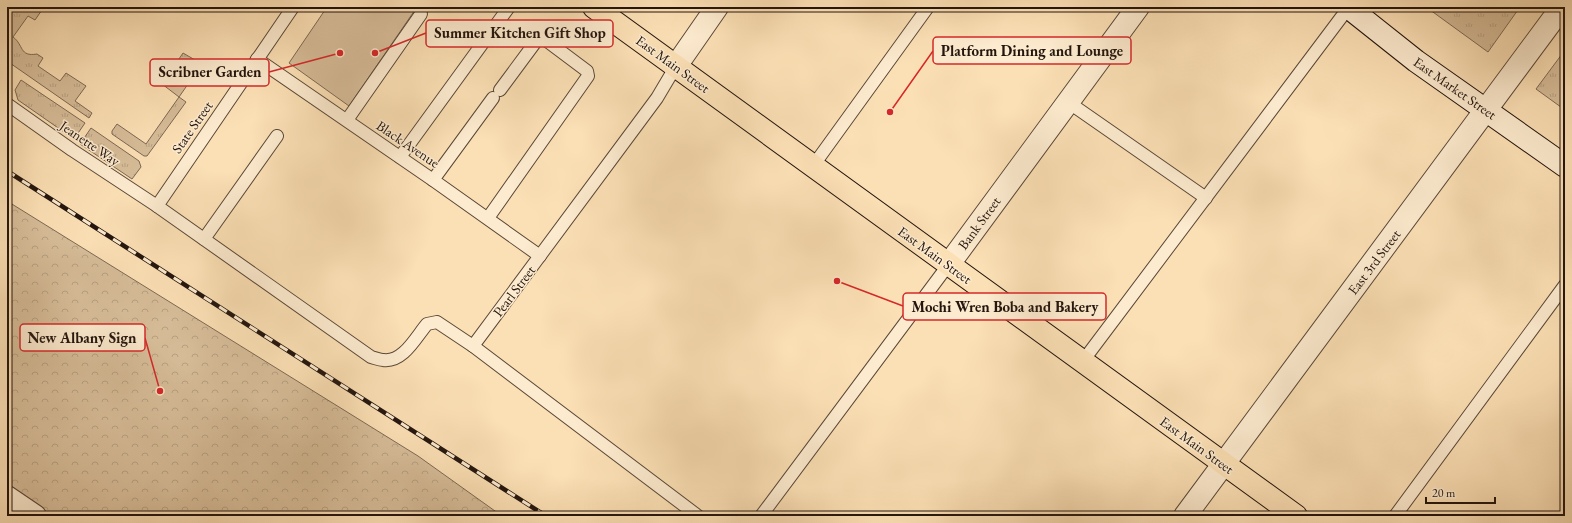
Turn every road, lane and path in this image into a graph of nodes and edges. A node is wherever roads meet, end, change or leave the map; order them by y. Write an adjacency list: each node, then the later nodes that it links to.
1 (293, 7): 10 (lane, State Street)
2 (509, 7): 17 (lane)
3 (594, 7): 11 (main road, East Main Street)
4 (717, 7): 11 (street, Pearl Street)
5 (928, 7): 18 (lane)
6 (1138, 7): 12 (street, Bank Street)
7 (1349, 7): 14 (street, East Market Street); 21 (lane)
8 (1562, 7): 14 (street, East 3rd Street)
9 (421, 14): 15 (lane)
10 (257, 59): 15 (lane, Black Avenue); 22 (lane, State Street)
11 (676, 66): 18 (main road, East Main Street); 25 (lane, Pearl Street)
12 (1068, 102): 21 (lane); 26 (street, Bank Street)
13 (7, 104): 22 (lane, Jeanette Way)
14 (1486, 110): 19 (street, East Market Street); 30 (street, East 3rd Street)
15 (347, 120): 17 (lane, Black Avenue)
16 (277, 136): 24 (lane)
17 (400, 157): 20 (lane, Black Avenue)
18 (813, 166): 26 (main road, East Main Street)
19 (1565, 166)
20 (433, 180): 23 (lane, Black Avenue); 23 (lane)
21 (1206, 198): 29 (lane)
22 (157, 206): 24 (lane, Jeanette Way)
23 (488, 218): 25 (lane, Black Avenue)
24 (204, 239): 28 (lane, Jeanette Way)
25 (540, 256): 28 (lane, Pearl Street)
26 (949, 264): 29 (main road, East Main Street); 34 (lane, Bank Street)
27 (1565, 285): 37 (lane)
28 (473, 346): 33 (lane)
29 (1082, 361): 30 (main road, East Main Street)
30 (1224, 464): 35 (street, East 3rd Street); 36 (main road, East Main Street)
31 (7, 497): 32 (street)
32 (31, 514)
33 (698, 516)
34 (762, 516)
35 (1185, 516)
36 (1296, 516)
37 (1395, 516)

